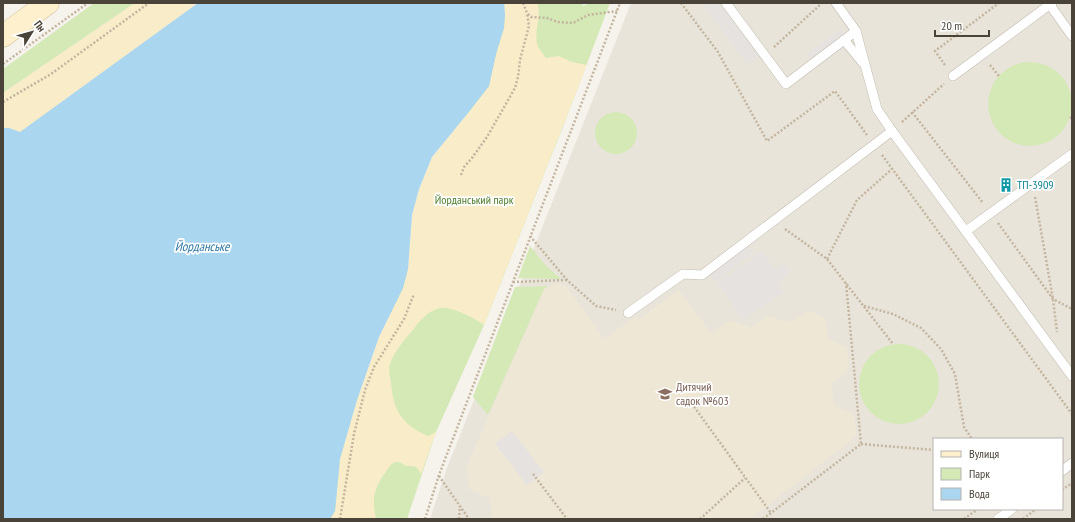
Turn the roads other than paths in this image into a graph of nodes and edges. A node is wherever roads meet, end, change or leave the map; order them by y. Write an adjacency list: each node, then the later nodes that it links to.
1 (48, 3): 6 (main road)
2 (726, 3): 8 (lane)
3 (836, 3): 5 (lane)
4 (1051, 4): 7 (lane); 10 (lane)
5 (856, 31): 8 (lane); 9 (lane)
6 (3, 36)
7 (1072, 36)
8 (844, 40): 9 (lane)
9 (865, 66): 11 (lane)
10 (953, 76)
11 (892, 131): 13 (lane); 14 (lane)
12 (1072, 154): 13 (lane)
13 (966, 231): 15 (lane)
14 (628, 313)
15 (1072, 376)
16 (1072, 463): 17 (lane)
17 (1063, 470)
18 (1011, 510): 19 (lane)
19 (998, 519)

